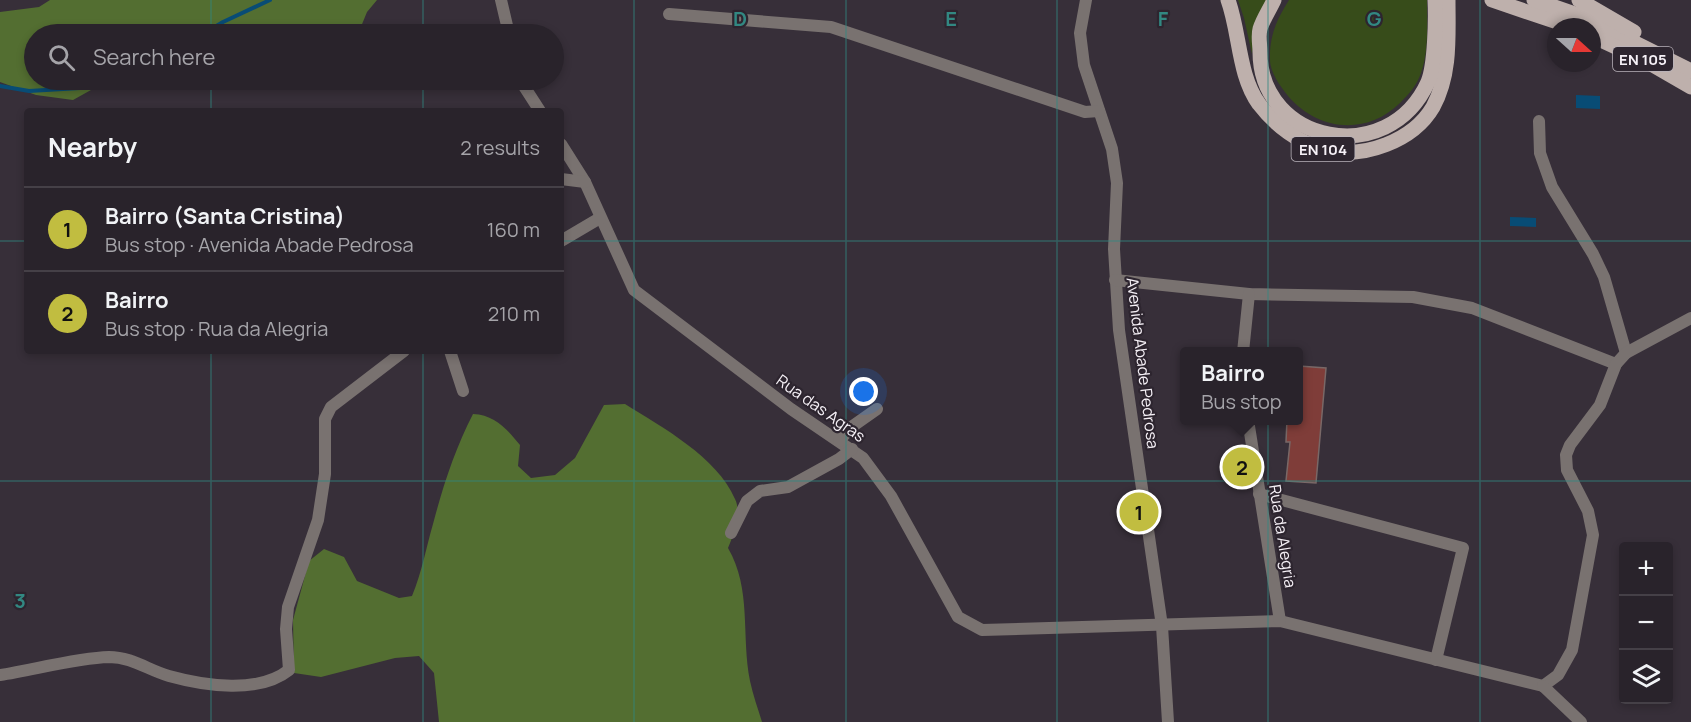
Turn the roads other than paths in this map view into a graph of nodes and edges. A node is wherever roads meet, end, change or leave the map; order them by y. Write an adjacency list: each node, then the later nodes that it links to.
1 (501, 0): 12 (street)
2 (1086, 0): 19 (street, Avenida Abade Pedrosa)
3 (1228, 0): 6 (main road, EN 104)
4 (1274, 0): 5 (main road, EN 104)
5 (1435, 0)
6 (1448, 0)
7 (1492, 0): 11 (main road)
8 (1534, 0): 15 (main road, EN 105)
9 (1579, 0): 14 (main road)
10 (669, 14): 19 (street)
11 (1547, 19)
12 (507, 24)
13 (1601, 40): 16 (main road, EN 105)
14 (1691, 65)
15 (1691, 71)
16 (1691, 87)
17 (526, 90): 18 (street)
18 (538, 108)
19 (1099, 111): 26 (street, Avenida Abade Pedrosa)
20 (1539, 121): 30 (street)
21 (564, 149): 23 (street, Rua das Agras)
22 (564, 178): 23 (street)
23 (585, 182): 24 (street, Rua das Agras)
24 (600, 218): 25 (street); 37 (street, Rua das Agras)
25 (564, 239)
26 (1115, 280): 27 (street); 42 (street, Avenida Abade Pedrosa)
27 (1249, 294): 29 (street); 33 (street)
28 (1691, 318): 30 (street)
29 (1243, 347)
30 (1626, 353): 33 (street)
31 (400, 354): 44 (street)
32 (451, 354): 34 (street)
33 (1616, 364): 45 (street)
34 (464, 391)
35 (877, 409): 37 (street)
36 (1249, 425): 39 (street, Rua da Alegria)
37 (839, 441): 38 (street, Rua das Agras)
38 (852, 449): 40 (street); 42 (street, Rua das Agras)
39 (1259, 494): 41 (street, Rua da Alegria); 43 (street)
40 (730, 533)
41 (1280, 621): 42 (street, Rua das Agras); 43 (street, Rua das Agras)
42 (1162, 626): 46 (street, Avenida Abade Pedrosa)
43 (1436, 660): 45 (street, Rua das Agras)
44 (0, 675)
45 (1544, 686): 47 (street)
46 (1168, 722)
47 (1581, 722)

